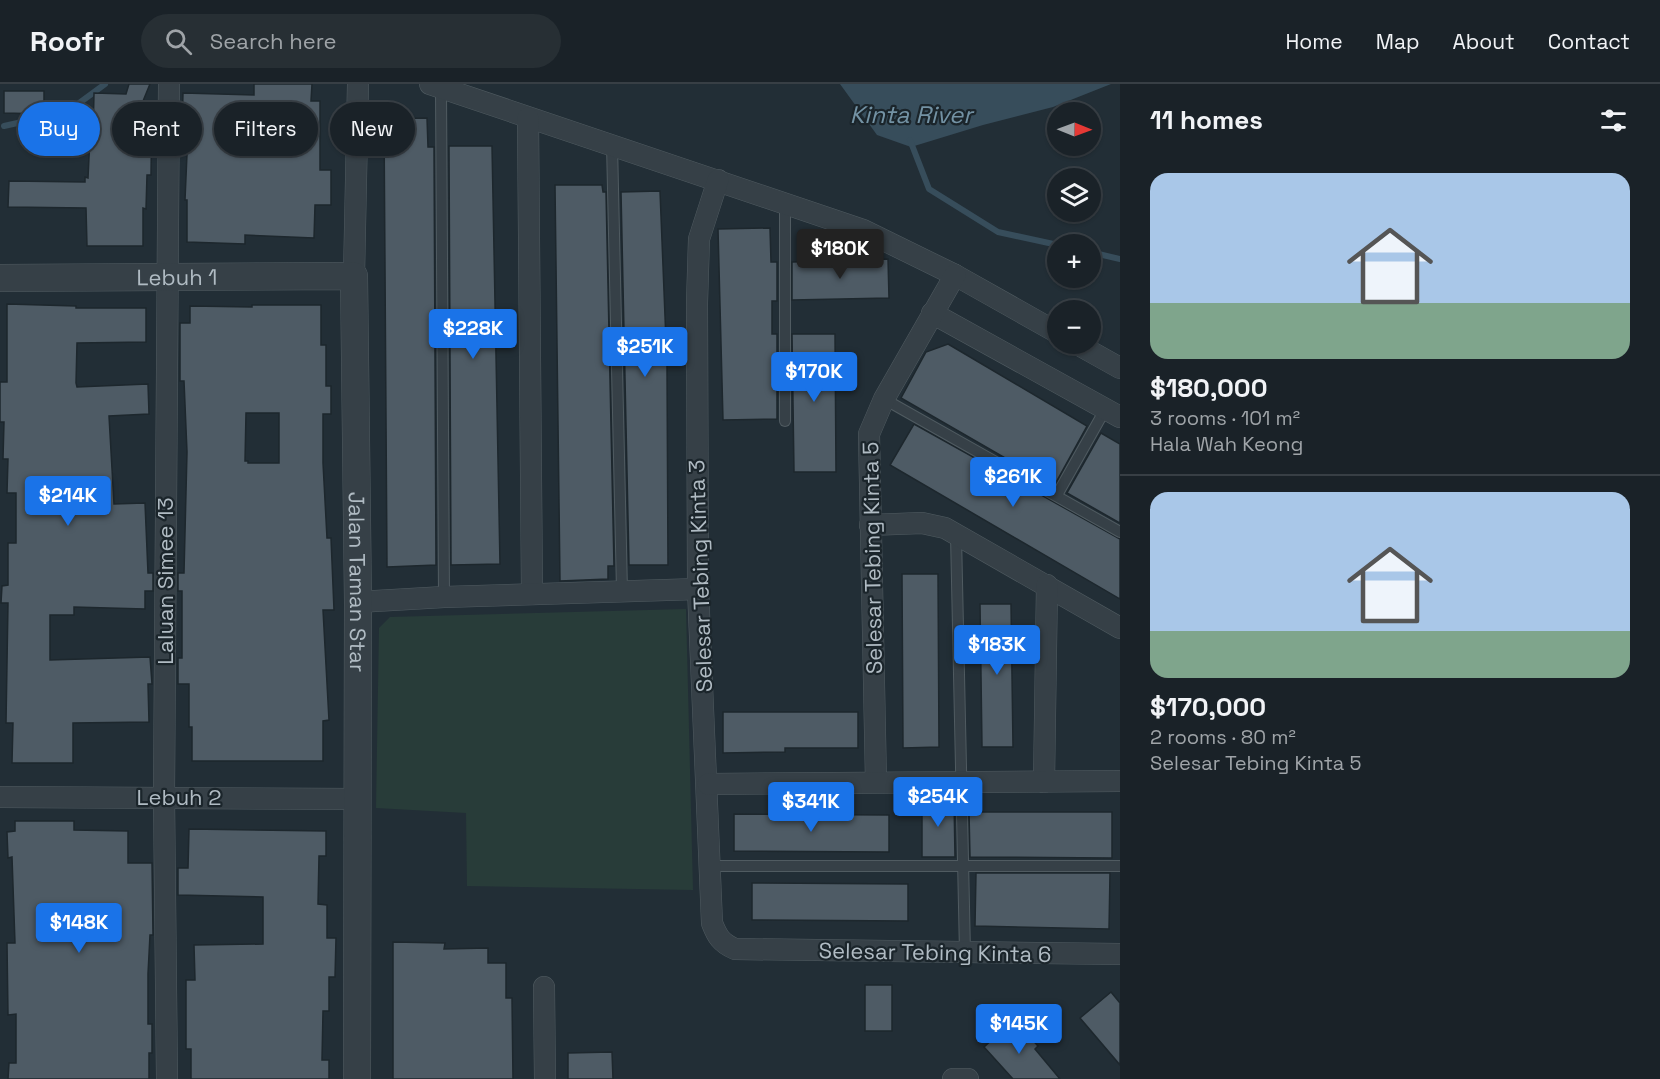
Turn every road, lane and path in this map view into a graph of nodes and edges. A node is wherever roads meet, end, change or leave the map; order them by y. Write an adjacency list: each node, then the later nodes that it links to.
1 (169, 84): 10 (street, Laluan Simee 13)
2 (358, 84): 9 (street, Jalan Taman Star)
3 (436, 86): 4 (street); 27 (lane)
4 (528, 118): 5 (street); 26 (street)
5 (612, 144): 6 (street); 25 (lane)
6 (718, 180): 7 (street); 24 (street, Selesar Tebing Kinta 3)
7 (785, 204): 8 (street); 18 (lane)
8 (955, 275): 12 (street, Selesar Tebing Kinta 5); 13 (street)
9 (354, 276): 10 (street, Lebuh 1); 28 (street, Jalan Taman Star)
10 (166, 277): 11 (street, Lebuh 1); 35 (street, Laluan Simee 13)
11 (0, 278)
12 (932, 313): 16 (street, Selesar Tebing Kinta 5); 17 (street)
13 (1047, 327)
14 (1095, 354): 15 (street)
15 (1120, 368)
16 (884, 399): 19 (lane); 20 (street, Selesar Tebing Kinta 5)
17 (1113, 413): 19 (lane)
18 (785, 421)
19 (1057, 495): 21 (lane)
20 (870, 525): 22 (street); 31 (street, Selesar Tebing Kinta 5)
21 (1120, 532)
22 (956, 535): 23 (street); 32 (lane)
23 (1047, 585): 29 (street); 33 (street)
24 (698, 589): 25 (street); 34 (street, Selesar Tebing Kinta 3)
25 (621, 591): 26 (street)
26 (532, 594): 27 (street)
27 (444, 597): 28 (street)
28 (358, 602): 37 (street, Jalan Taman Star)
29 (1120, 628)
30 (1120, 781): 33 (street)
31 (876, 782): 32 (street); 34 (street)
32 (962, 782): 33 (street); 39 (lane)
33 (1044, 782)
34 (708, 784): 38 (street, Selesar Tebing Kinta 3)
35 (164, 796): 36 (street, Lebuh 2); 37 (street, Lebuh 2); 45 (street, Laluan Simee 13)
36 (0, 797)
37 (358, 799): 46 (street, Jalan Taman Star)
38 (710, 866): 39 (lane); 41 (street, Selesar Tebing Kinta 3)
39 (963, 866): 40 (lane); 42 (lane)
40 (1120, 866)
41 (750, 950): 42 (street, Selesar Tebing Kinta 6)
42 (964, 952): 43 (street, Selesar Tebing Kinta 6)
43 (1120, 954)
44 (544, 987): 47 (street)
45 (168, 1079)
46 (357, 1079)
47 (545, 1079)
48 (953, 1079): 49 (street)
49 (968, 1079)

